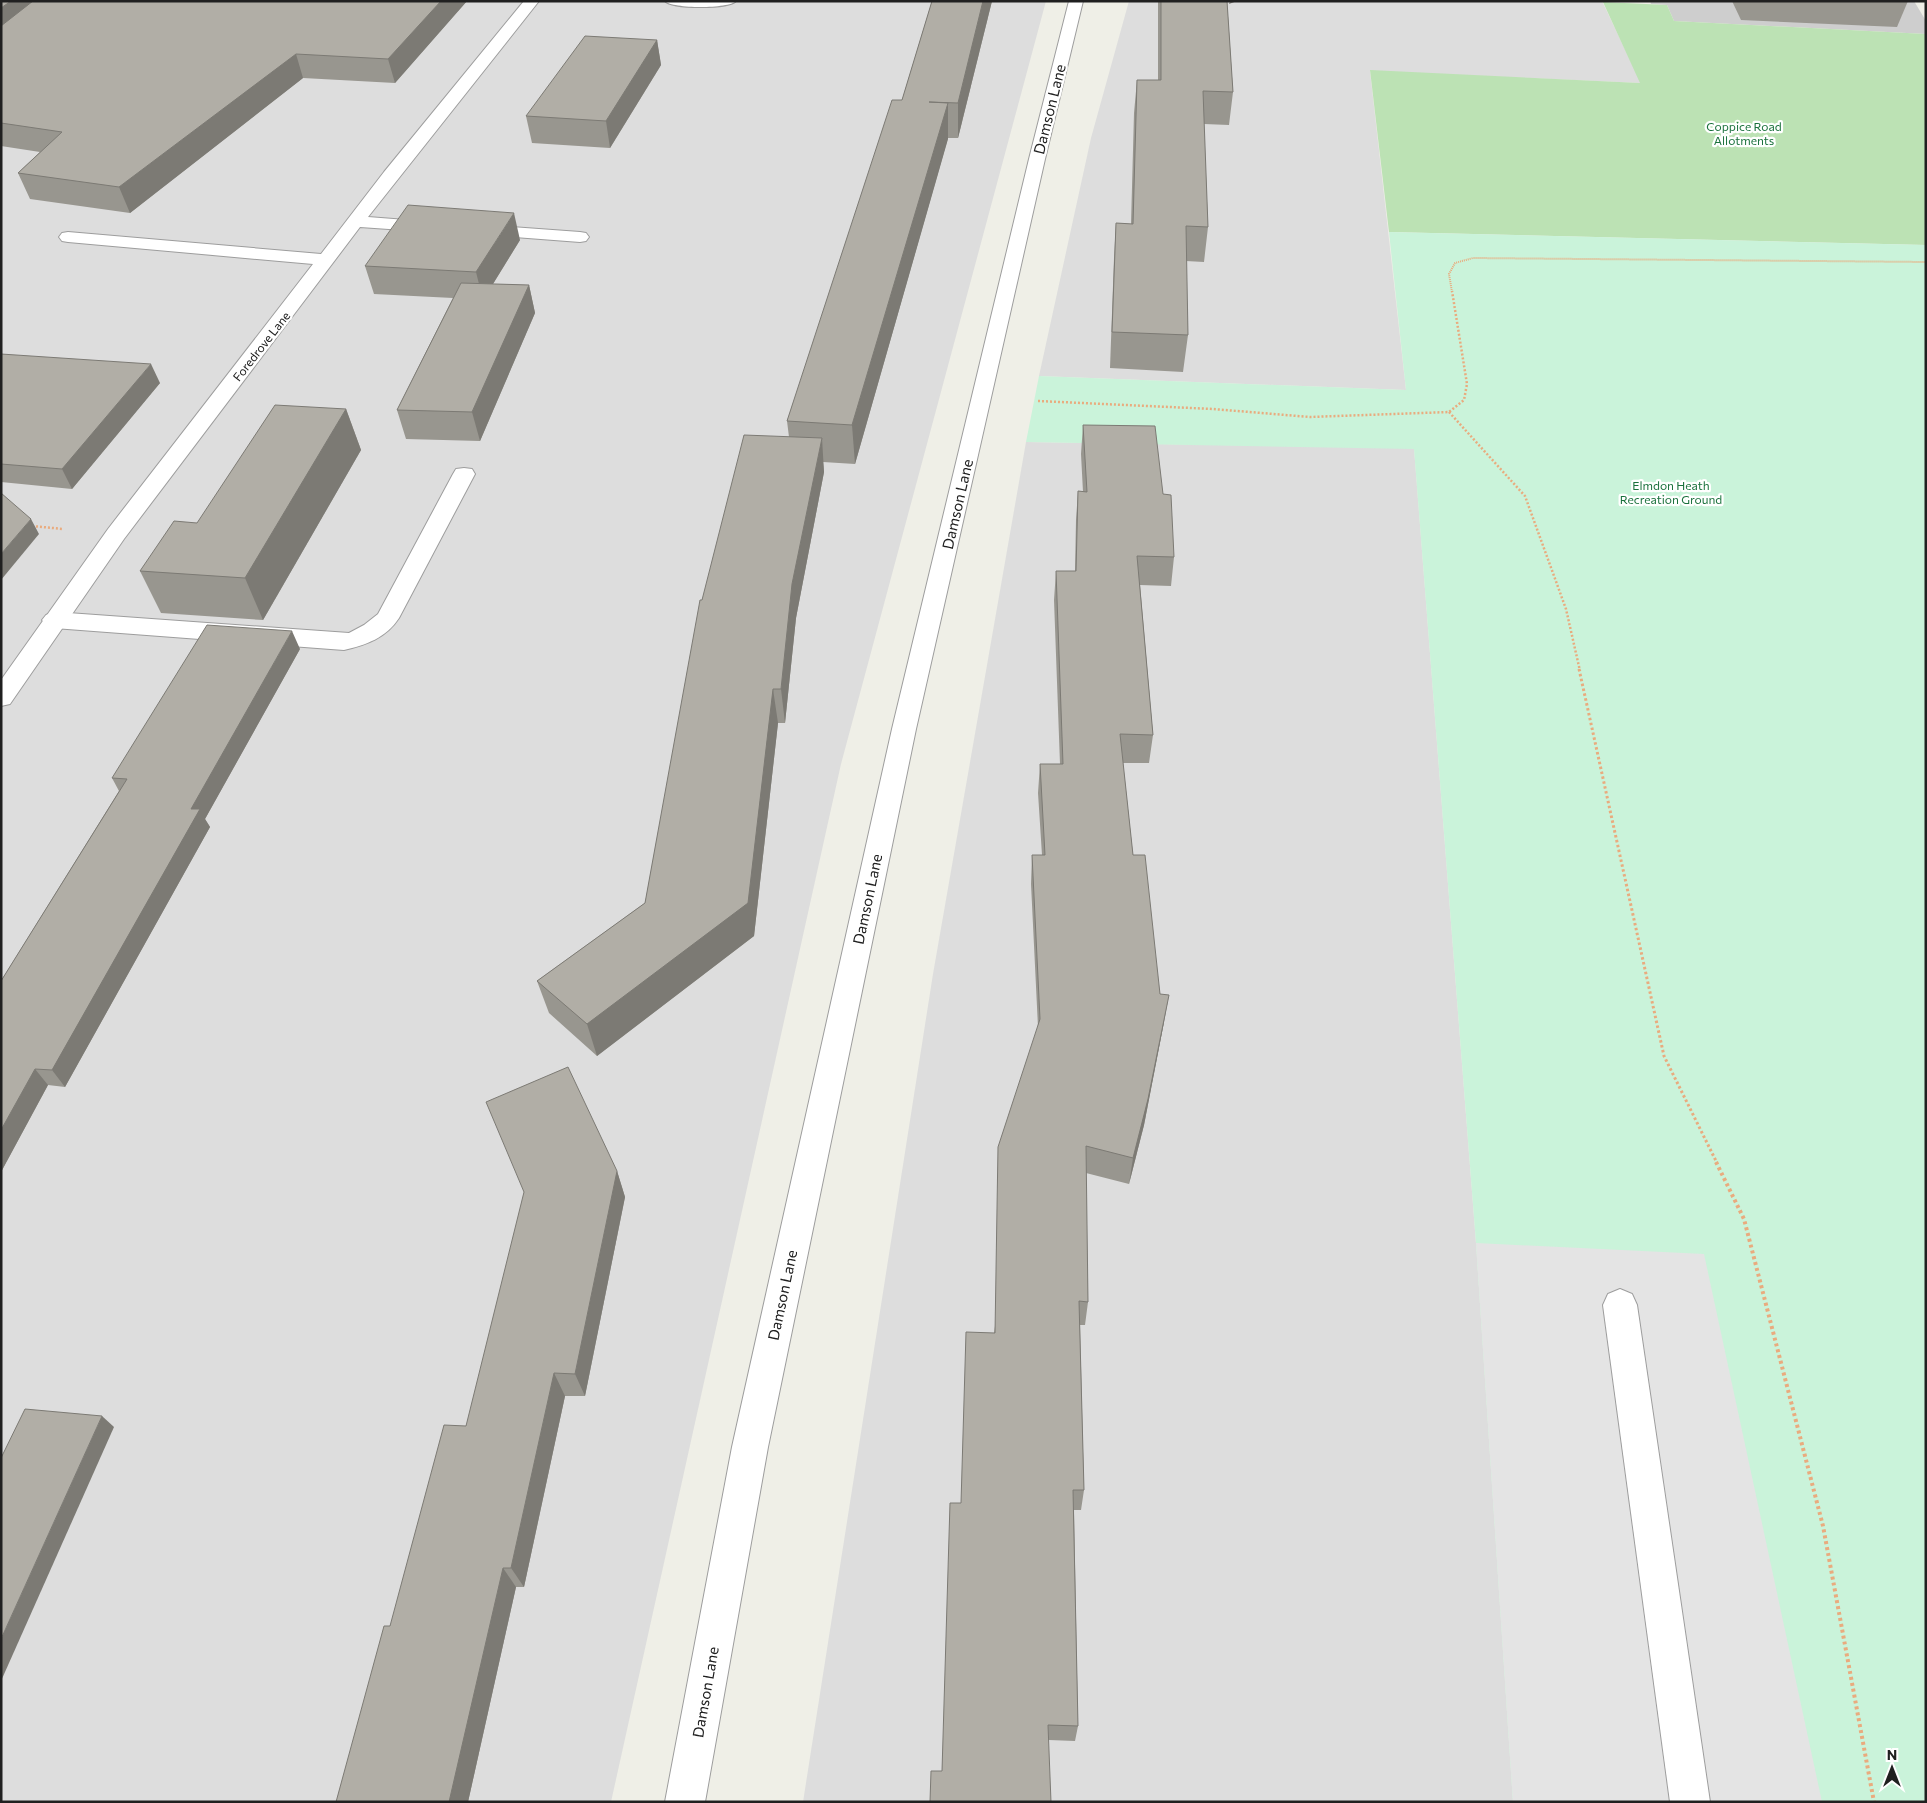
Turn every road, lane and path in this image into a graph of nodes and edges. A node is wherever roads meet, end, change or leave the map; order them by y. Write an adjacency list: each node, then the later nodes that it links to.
1 (532, 1): 5 (street, Foredrove Lane)
2 (672, 1): 3 (street)
3 (729, 1)
4 (1076, 1): 16 (street, Damson Lane)
5 (356, 221): 7 (street); 8 (street, Foredrove Lane)
6 (68, 237): 8 (street)
7 (580, 237)
8 (327, 260): 13 (street, Foredrove Lane)
9 (1926, 262): 11 (path)
10 (1038, 401): 11 (path)
11 (1449, 412): 18 (path)
12 (464, 474): 13 (street)
13 (54, 620): 14 (street, Foredrove Lane)
14 (1, 698)
15 (1620, 1305): 17 (street)
16 (686, 1802)
17 (1690, 1802)
18 (1874, 1802)

